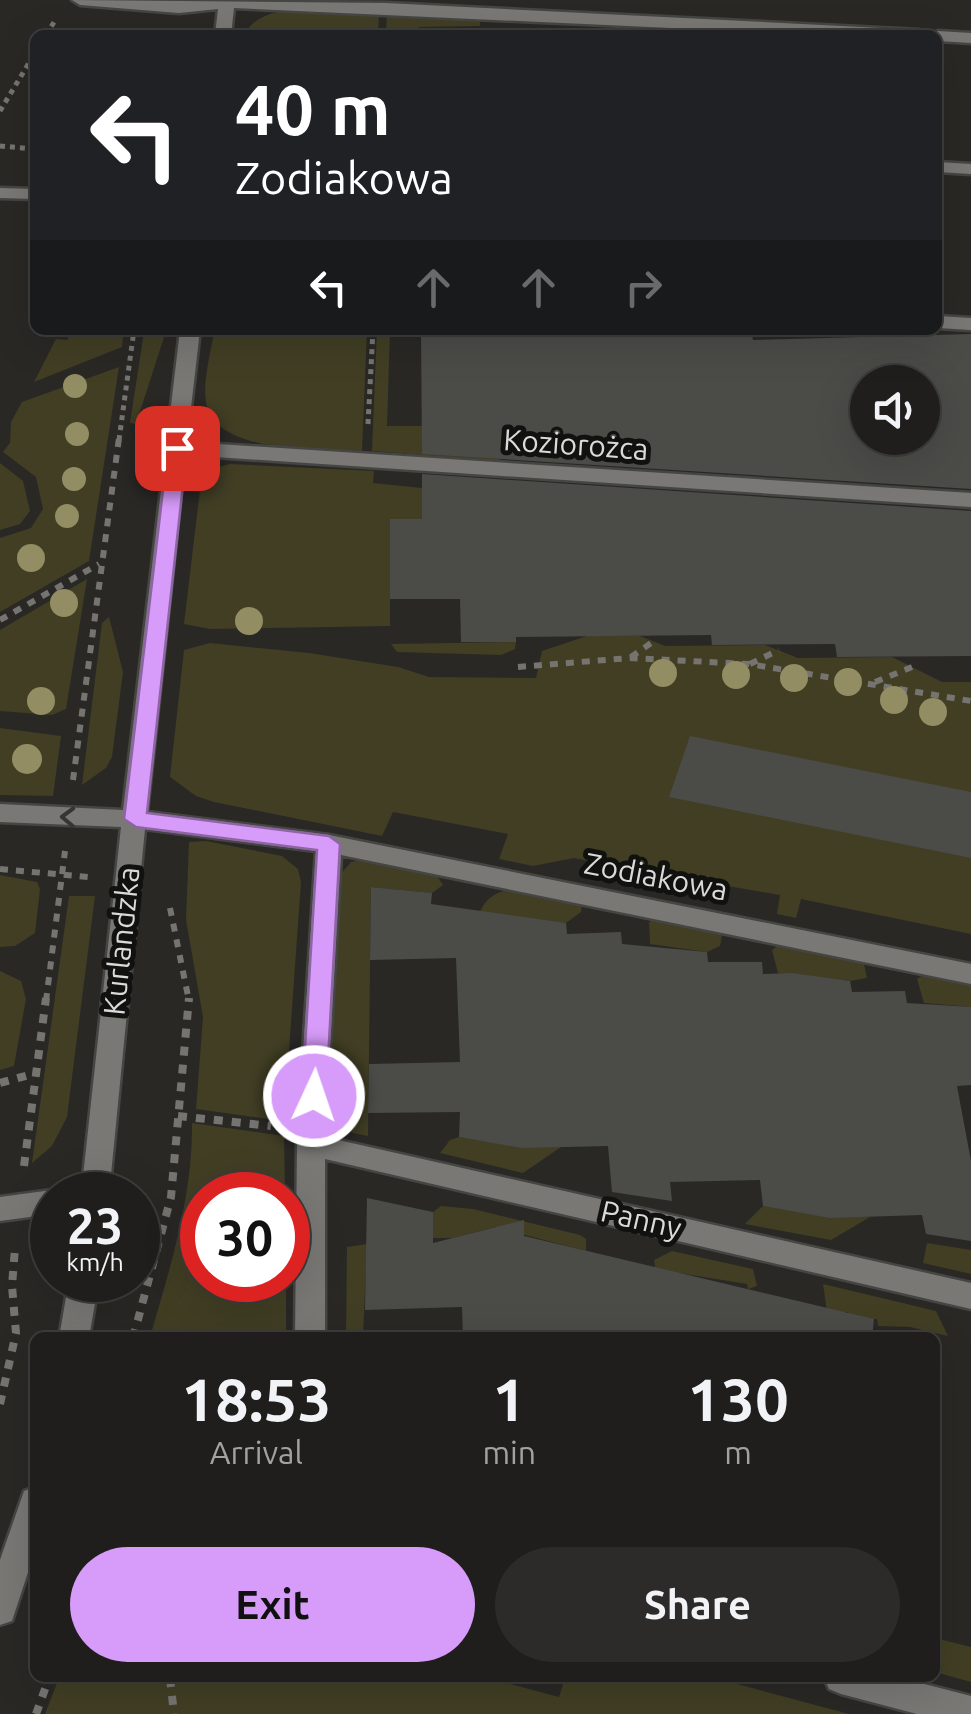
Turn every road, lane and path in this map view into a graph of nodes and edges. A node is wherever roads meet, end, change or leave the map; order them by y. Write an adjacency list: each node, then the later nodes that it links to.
1 (80, 0): 2 (street)
2 (227, 2): 3 (street); 4 (street)
3 (224, 30)
4 (815, 30)
5 (942, 36): 6 (street)
6 (971, 38)
7 (30, 61): 8 (path)
8 (0, 111)
9 (0, 146): 10 (path)
10 (30, 149)
11 (942, 167): 12 (street)
12 (971, 169)
13 (0, 193): 14 (street)
14 (30, 194)
15 (942, 322): 16 (street)
16 (971, 324)
17 (133, 335): 23 (path)
18 (189, 335): 20 (street, Kurlandzka)
19 (373, 335): 21 (path)
20 (177, 448): 21 (street, Koziorożca); 35 (street, Kurlandzka)
21 (365, 462): 22 (street, Koziorożca)
22 (971, 500)
23 (100, 564): 24 (path); 33 (path)
24 (0, 620)
25 (654, 642): 27 (path)
26 (779, 650): 28 (path)
27 (630, 658): 28 (path); 29 (path)
28 (749, 664): 31 (path)
29 (518, 667)
30 (912, 668): 31 (path)
31 (874, 682): 32 (path)
32 (971, 702)
33 (72, 789)
34 (0, 813): 35 (street, Zodiakowa, one-way to 34)
35 (136, 819): 37 (street, Zodiakowa); 47 (street, Kurlandzka)
36 (65, 844): 39 (path)
37 (329, 844): 42 (street, Zodiakowa); 46 (street)
38 (0, 869): 39 (path)
39 (62, 875): 40 (path); 43 (path)
40 (94, 878)
41 (170, 894): 45 (path)
42 (971, 974)
43 (36, 1073): 44 (path); 48 (path)
44 (0, 1083)
45 (178, 1116): 46 (path); 52 (path)
46 (312, 1138): 49 (street, Panny); 53 (street)
47 (98, 1172)
48 (9, 1208): 54 (path)
49 (971, 1296)
50 (80, 1302): 51 (street)
51 (75, 1332)
52 (135, 1332)
53 (310, 1332)
54 (0, 1404)
55 (30, 1517): 56 (street)
56 (0, 1610)
57 (48, 1682): 61 (path)
58 (170, 1682): 62 (path)
59 (856, 1682): 60 (street)
60 (971, 1712)
61 (36, 1714)
62 (174, 1714)

